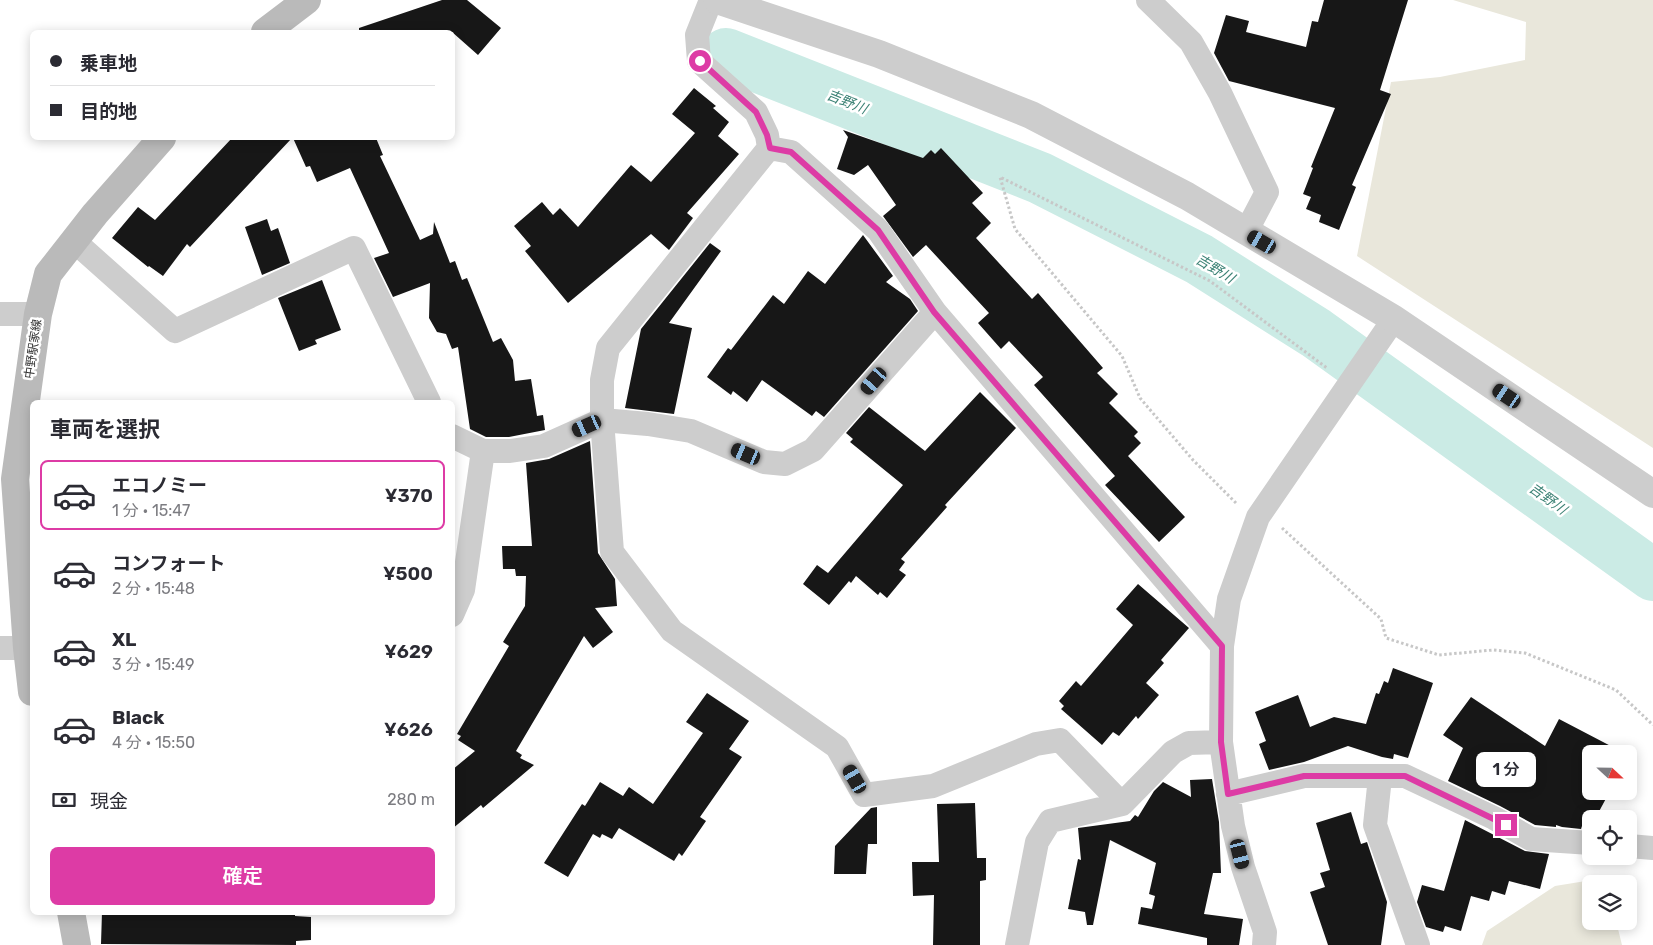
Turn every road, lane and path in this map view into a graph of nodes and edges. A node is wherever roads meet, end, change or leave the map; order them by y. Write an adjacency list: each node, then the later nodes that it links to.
1 (308, 0): 5 (main road)
2 (710, 0): 7 (street)
3 (717, 0): 8 (street)
4 (1148, 0): 8 (street)
5 (268, 30)
6 (160, 140): 9 (main road, 中野駅家線)
7 (770, 148): 10 (street); 16 (street)
8 (1246, 232): 13 (street)
9 (74, 241): 12 (main road, 中野駅家線); 15 (street)
10 (934, 312): 16 (street); 22 (street)
11 (0, 314): 12 (street)
12 (38, 314): 24 (main road, 中野駅家線)
13 (1394, 319): 14 (street); 19 (street)
14 (1350, 385): 20 (street); 20 (path)
15 (428, 400)
16 (602, 420): 18 (street); 30 (street)
17 (455, 437): 18 (street)
18 (483, 451): 21 (street)
19 (1653, 494)
20 (1258, 517): 22 (street); 26 (path)
21 (455, 608)
22 (1222, 646): 27 (street)
23 (0, 648): 24 (street)
24 (27, 648): 25 (main road, 中野駅家線)
25 (30, 674)
26 (1653, 724)
27 (1221, 742): 29 (street); 30 (street)
28 (1380, 776): 29 (street); 31 (street); 38 (street)
29 (1228, 794): 37 (street)
30 (1122, 804): 36 (street)
31 (1582, 842)
32 (1637, 847): 33 (street)
33 (1653, 848)
34 (72, 915): 35 (main road)
35 (77, 945)
36 (1017, 945)
37 (1264, 945)
38 (1418, 945)

